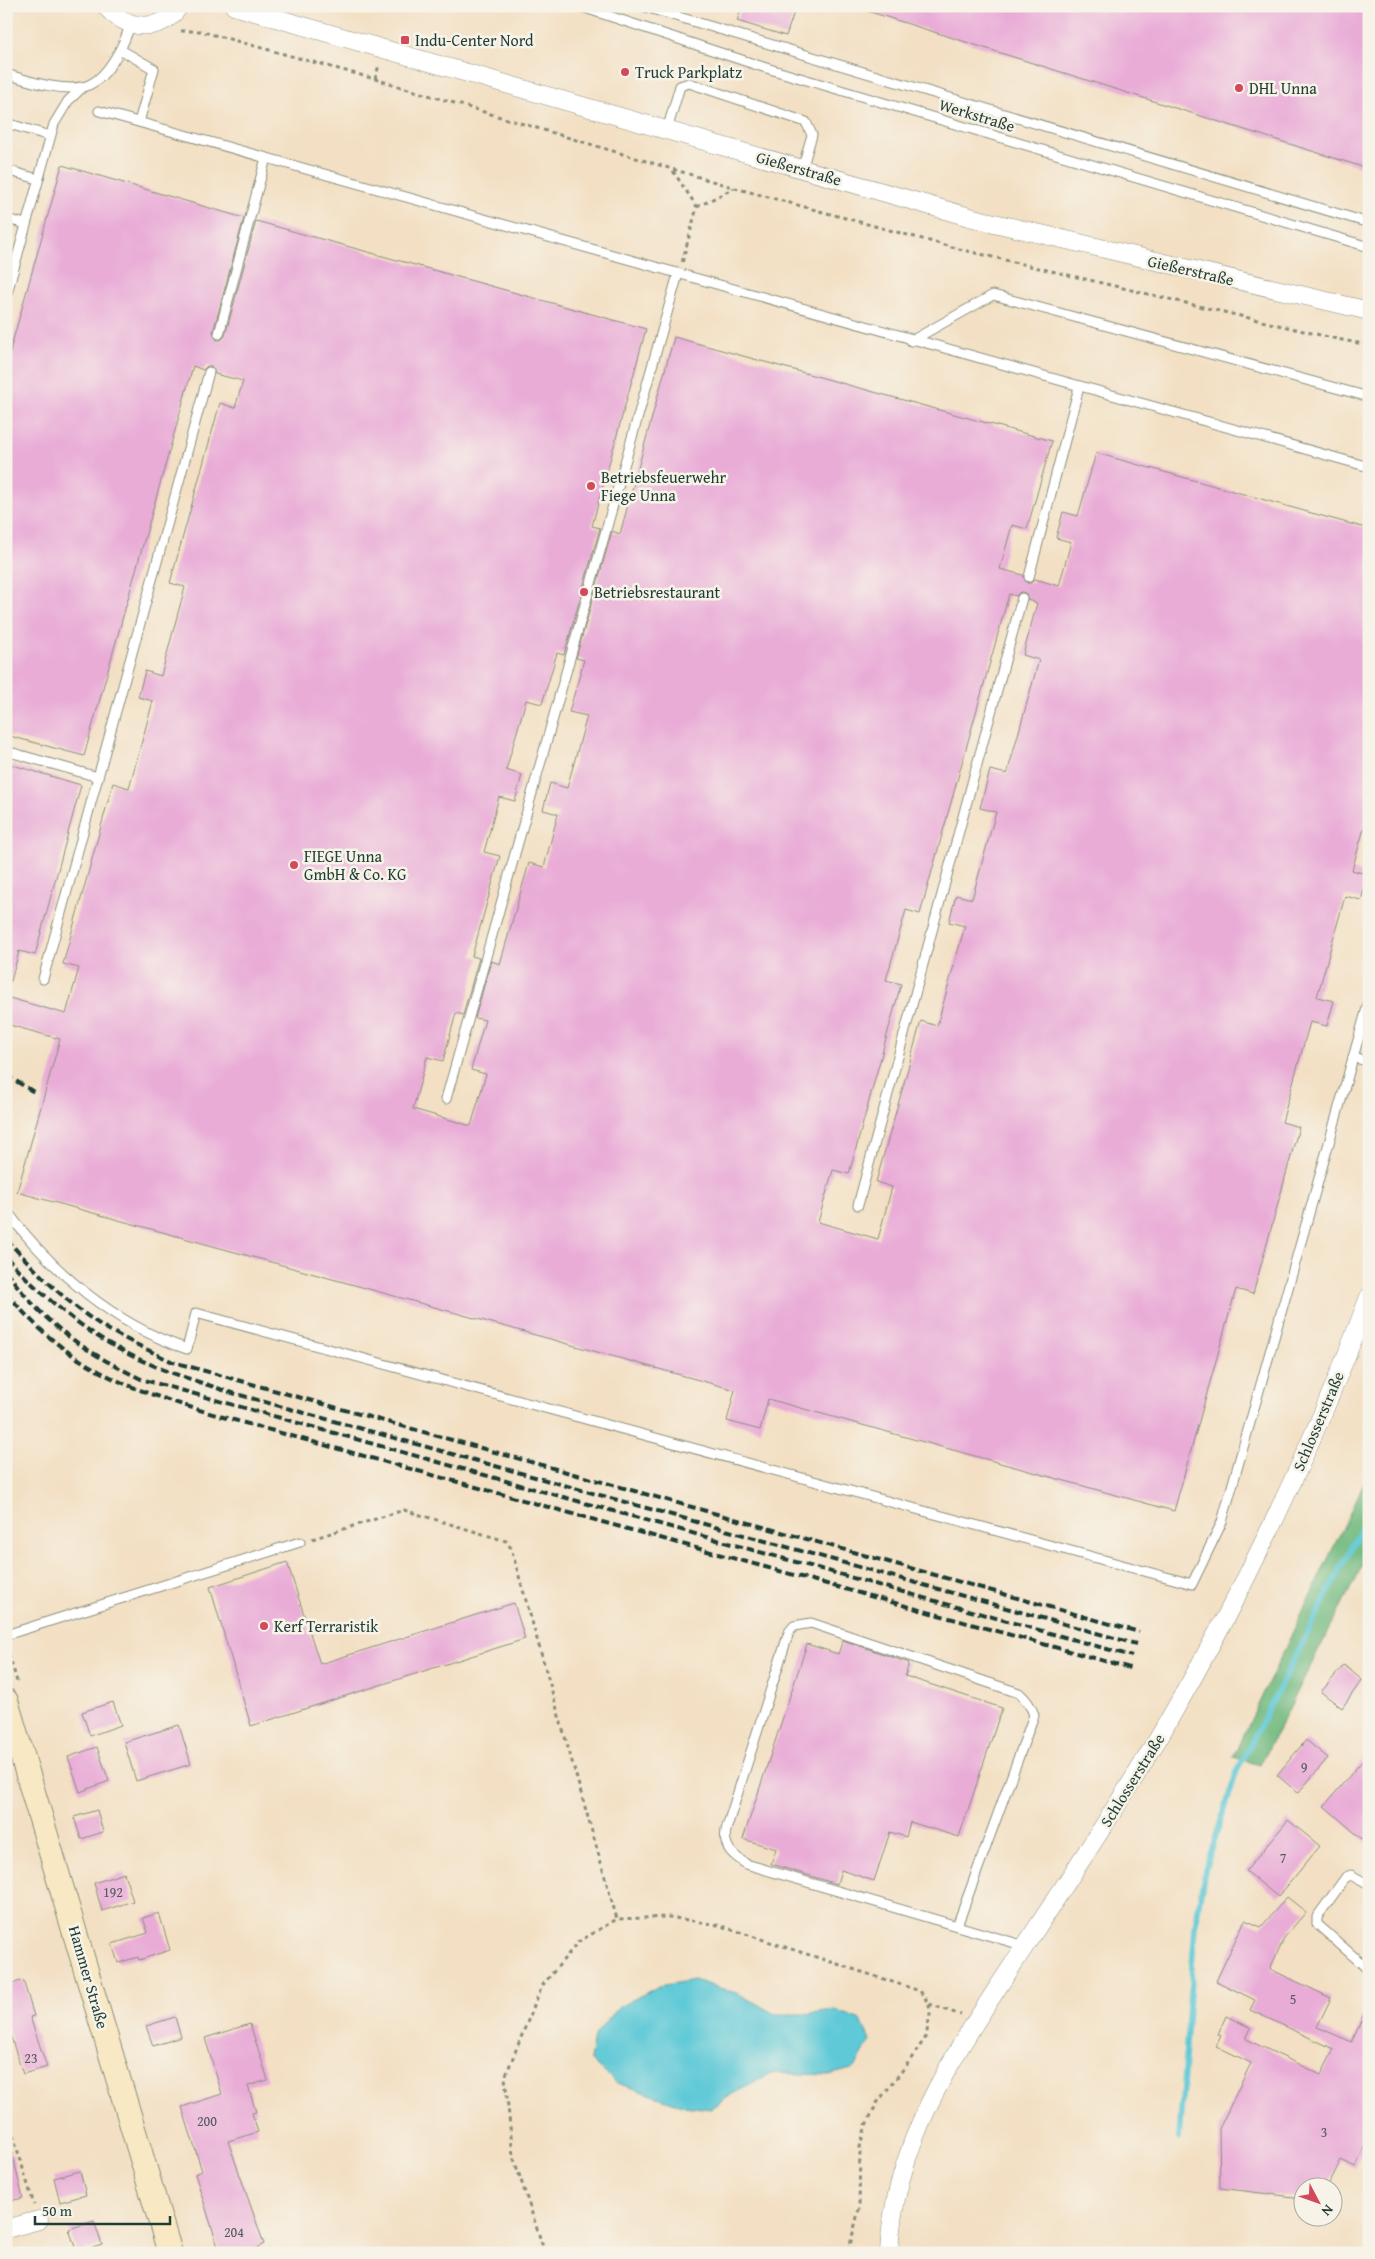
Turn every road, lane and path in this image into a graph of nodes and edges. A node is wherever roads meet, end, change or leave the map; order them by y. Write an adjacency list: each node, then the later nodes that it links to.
1 (106, 6): 6 (street)
2 (179, 6): 6 (street)
3 (234, 6): 14 (street, Gießerstraße)
4 (579, 6): 26 (lane, Werkstraße)
5 (642, 6): 24 (lane)
6 (130, 25): 8 (lane)
7 (172, 30): 19 (path)
8 (121, 50): 10 (lane); 12 (lane)
9 (6, 74): 10 (lane)
10 (83, 87): 15 (lane)
11 (99, 111): 12 (lane)
12 (138, 122): 16 (lane)
13 (6, 123): 15 (lane)
14 (667, 130): 17 (street, Gießerstraße); 17 (lane)
15 (50, 136): 20 (lane)
16 (266, 158): 28 (lane); 31 (lane)
17 (802, 169): 30 (street, Gießerstraße)
18 (6, 170): 20 (lane)
19 (673, 170): 21 (path); 22 (path)
20 (38, 179): 25 (lane)
21 (735, 188): 22 (path); 33 (path)
22 (697, 208): 28 (path)
23 (6, 219): 25 (lane)
24 (1369, 223)
25 (26, 224): 27 (lane)
26 (1369, 247)
27 (10, 269): 29 (lane)
28 (678, 274): 32 (lane); 47 (lane)
29 (6, 297)
30 (1369, 311)
31 (219, 334)
32 (911, 341): 35 (lane); 36 (lane)
33 (1369, 345)
34 (209, 372): 41 (lane)
35 (1079, 387): 37 (lane); 38 (lane)
36 (1369, 396)
37 (1369, 467)
38 (1028, 577)
39 (1022, 598): 48 (lane)
40 (6, 751): 41 (lane)
41 (98, 776): 42 (lane)
42 (43, 979)
43 (1369, 1001): 44 (lane)
44 (1366, 1019): 45 (lane)
45 (1353, 1057): 46 (lane); 49 (lane)
46 (1369, 1062)
47 (446, 1099)
48 (858, 1205)
49 (6, 1210)
50 (1369, 1297): 57 (street, Schlosserstraße)
51 (300, 1542): 52 (lane); 55 (path)
52 (6, 1635)
53 (6, 1701): 64 (main road, Hammer Straße)
54 (1369, 1885): 58 (lane)
55 (618, 1919): 59 (path); 65 (path)
56 (957, 1926): 56 (lane); 57 (lane)
57 (1025, 1946): 60 (street, Schlosserstraße)
58 (1369, 1970)
59 (929, 2004): 60 (path); 66 (path)
60 (976, 2021): 67 (street, Schlosserstraße)
61 (6, 2112): 62 (path)
62 (39, 2220): 63 (street)
63 (6, 2229)
64 (170, 2253)
65 (545, 2253)
66 (848, 2253)
67 (889, 2253)

